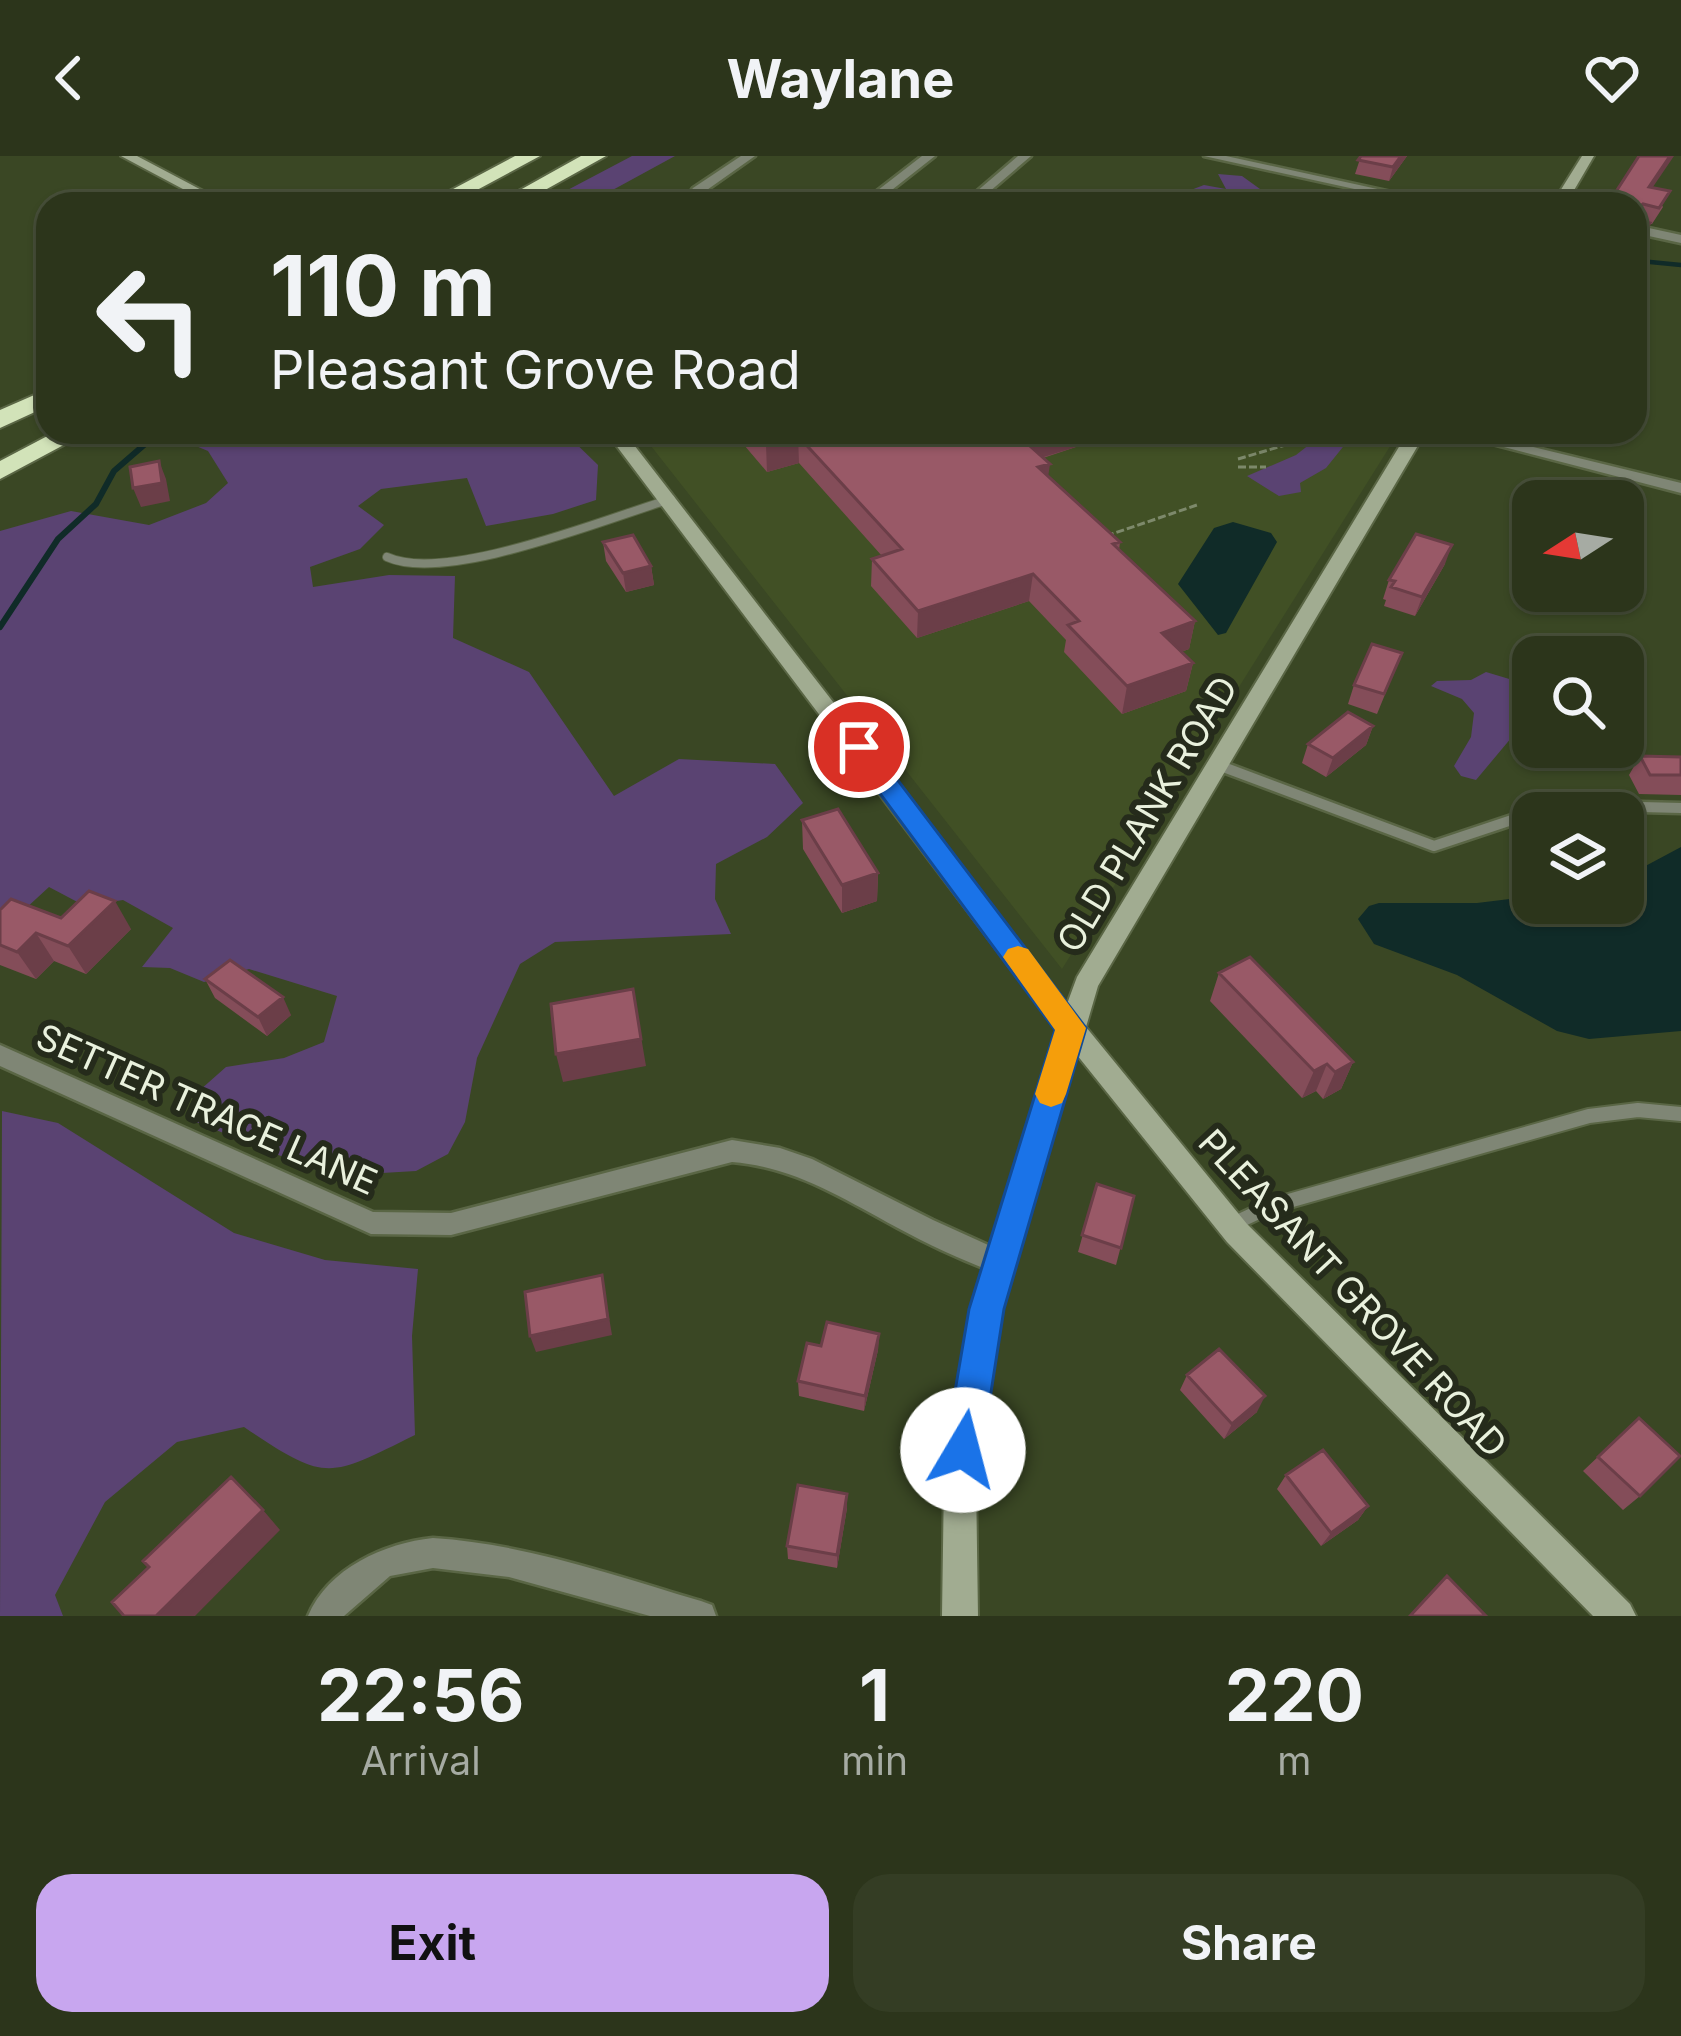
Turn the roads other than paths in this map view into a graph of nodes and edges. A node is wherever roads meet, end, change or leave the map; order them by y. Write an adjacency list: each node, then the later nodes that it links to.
1 (127, 156): 11 (street)
2 (530, 156): 12 (highway)
3 (596, 156): 13 (highway)
4 (749, 156): 14 (street)
5 (929, 156): 15 (street)
6 (1025, 156): 16 (street)
7 (1210, 156): 10 (street)
8 (1292, 156): 10 (street)
9 (1588, 156): 18 (street)
10 (1278, 171): 17 (street)
11 (197, 192)
12 (459, 192)
13 (528, 192)
14 (698, 192)
15 (882, 192)
16 (982, 192)
17 (1381, 192)
18 (1566, 192)
19 (1647, 232): 20 (street)
20 (1681, 239)
21 (36, 402): 22 (highway)
22 (0, 420)
23 (52, 444): 27 (highway)
24 (625, 444): 29 (street, PLEASANT GROVE ROAD)
25 (1410, 444): 31 (street, OLD PLANK ROAD)
26 (1502, 444): 28 (street)
27 (0, 471)
28 (1681, 488)
29 (671, 500): 30 (lane); 35 (street, PLEASANT GROVE ROAD)
30 (387, 557)
31 (1218, 765): 34 (lane); 35 (street, OLD PLANK ROAD)
32 (1644, 807): 33 (lane)
33 (1681, 808)
34 (1512, 820)
35 (1071, 1028): 38 (street, PLEASANT GROVE ROAD); 39 (street, OLD PLANK ROAD)
36 (0, 1055): 39 (street, SETTER TRACE LANE)
37 (1681, 1114): 38 (lane)
38 (1230, 1225): 43 (street, PLEASANT GROVE ROAD)
39 (999, 1262): 42 (street, OLD PLANK ROAD)
40 (323, 1616): 41 (street)
41 (701, 1616)
42 (960, 1616)
43 (1618, 1616)

